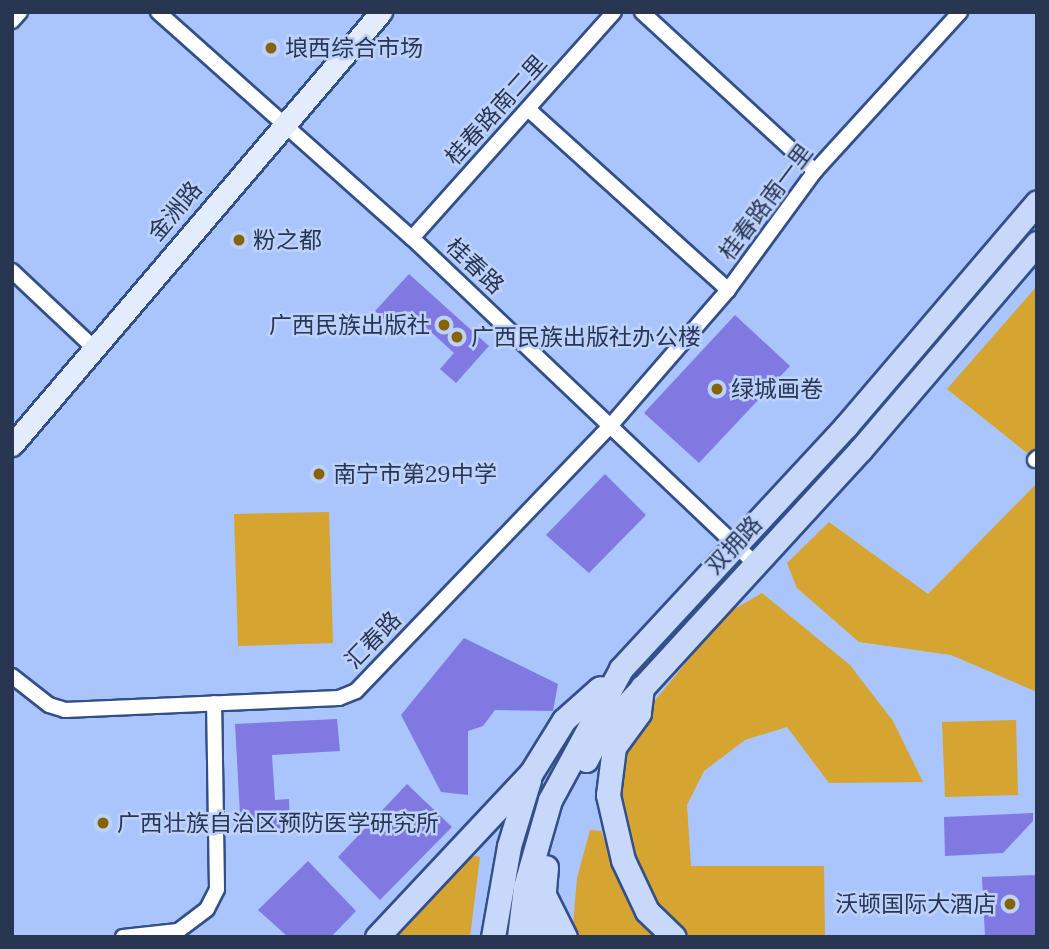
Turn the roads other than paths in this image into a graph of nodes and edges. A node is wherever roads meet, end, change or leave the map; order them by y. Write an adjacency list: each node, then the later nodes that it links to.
1 (20, 12): 7 (street)
2 (158, 12): 9 (street, 桂春路)
3 (381, 12): 9 (main road, 金洲路)
4 (614, 12): 8 (street, 桂春路南二里)
5 (642, 12): 10 (street)
6 (960, 12): 10 (street, 桂春路南一里)
7 (12, 21)
8 (528, 109): 12 (street, 桂春路南二里); 15 (street)
9 (283, 123): 12 (street, 桂春路); 16 (main road, 金洲路)
10 (815, 171): 15 (street, 桂春路南一里)
11 (1037, 201): 19 (main road, 双拥路)
12 (412, 238): 17 (street, 桂春路)
13 (1037, 243): 20 (main road, 双拥路)
14 (12, 271): 16 (street)
15 (727, 290): 17 (street, 桂春路南一里)
16 (94, 349): 18 (main road, 金洲路)
17 (612, 424): 19 (street, 桂春路); 24 (street, 汇春路)
18 (12, 445)
19 (735, 544): 20 (street, 桂春路); 21 (main road, 双拥路)
20 (753, 562): 23 (main road, 双拥路)
21 (621, 669): 25 (main road); 30 (main road, 双拥路)
22 (12, 676): 24 (street, 汇春路)
23 (642, 685): 26 (main road, 双拥路); 33 (main road)
24 (214, 703): 27 (street)
25 (531, 774): 28 (main road); 29 (main road)
26 (540, 888): 31 (main road, 双拥路); 32 (main road)
27 (123, 937)
28 (377, 937)
29 (493, 937)
30 (519, 937)
31 (540, 937)
32 (565, 937)
33 (674, 937)

